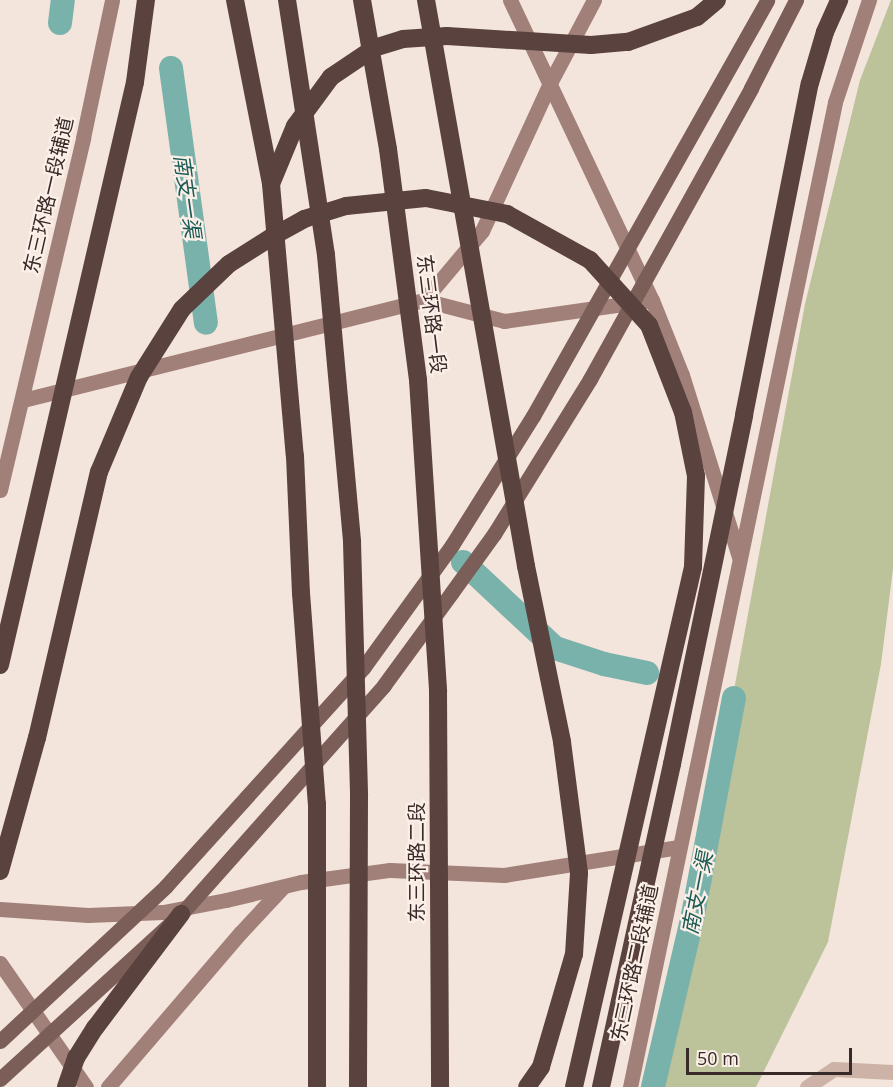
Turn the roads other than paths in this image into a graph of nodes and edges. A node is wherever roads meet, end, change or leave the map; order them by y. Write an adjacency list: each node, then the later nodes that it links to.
1 (112, 0): 18 (main road, 东三环路一段辅道)
2 (146, 0): 22 (highway, bridge)
3 (235, 0): 15 (highway, bridge)
4 (287, 0): 36 (highway, bridge)
5 (362, 0): 21 (highway, 东三环路一段, bridge)
6 (426, 0): 38 (highway, bridge)
7 (510, 0): 14 (main road)
8 (594, 0): 14 (main road)
9 (717, 0): 15 (highway, bridge)
10 (767, 0): 29 (main road, bridge)
11 (796, 0): 27 (main road, bridge)
12 (839, 0): 40 (highway, bridge)
13 (869, 0): 20 (main road, 东三环路二段辅道)
14 (550, 83): 16 (main road); 17 (main road)
15 (271, 184): 35 (highway, bridge)
16 (424, 300): 17 (main road); 18 (main road)
17 (652, 300): 20 (main road)
18 (23, 400): 19 (main road, 东三环路一段辅道)
19 (0, 490)
20 (740, 560): 23 (main road, 东三环路二段辅道)
21 (435, 637): 37 (highway, 东三环路二段, bridge)
22 (0, 665)
23 (679, 847): 25 (main road); 41 (main road, 东三环路二段辅道)
24 (0, 871): 39 (highway, bridge)
25 (283, 887): 26 (main road); 34 (main road)
26 (0, 909)
27 (181, 914): 31 (main road, bridge); 32 (highway, bridge)
28 (0, 963): 33 (main road)
29 (0, 1041)
30 (893, 1072): 42 (street)
31 (0, 1079)
32 (66, 1087)
33 (86, 1087)
34 (108, 1087)
35 (317, 1087)
36 (358, 1087)
37 (440, 1087)
38 (527, 1087)
39 (574, 1087)
40 (601, 1087)
41 (630, 1087)
42 (807, 1087)

